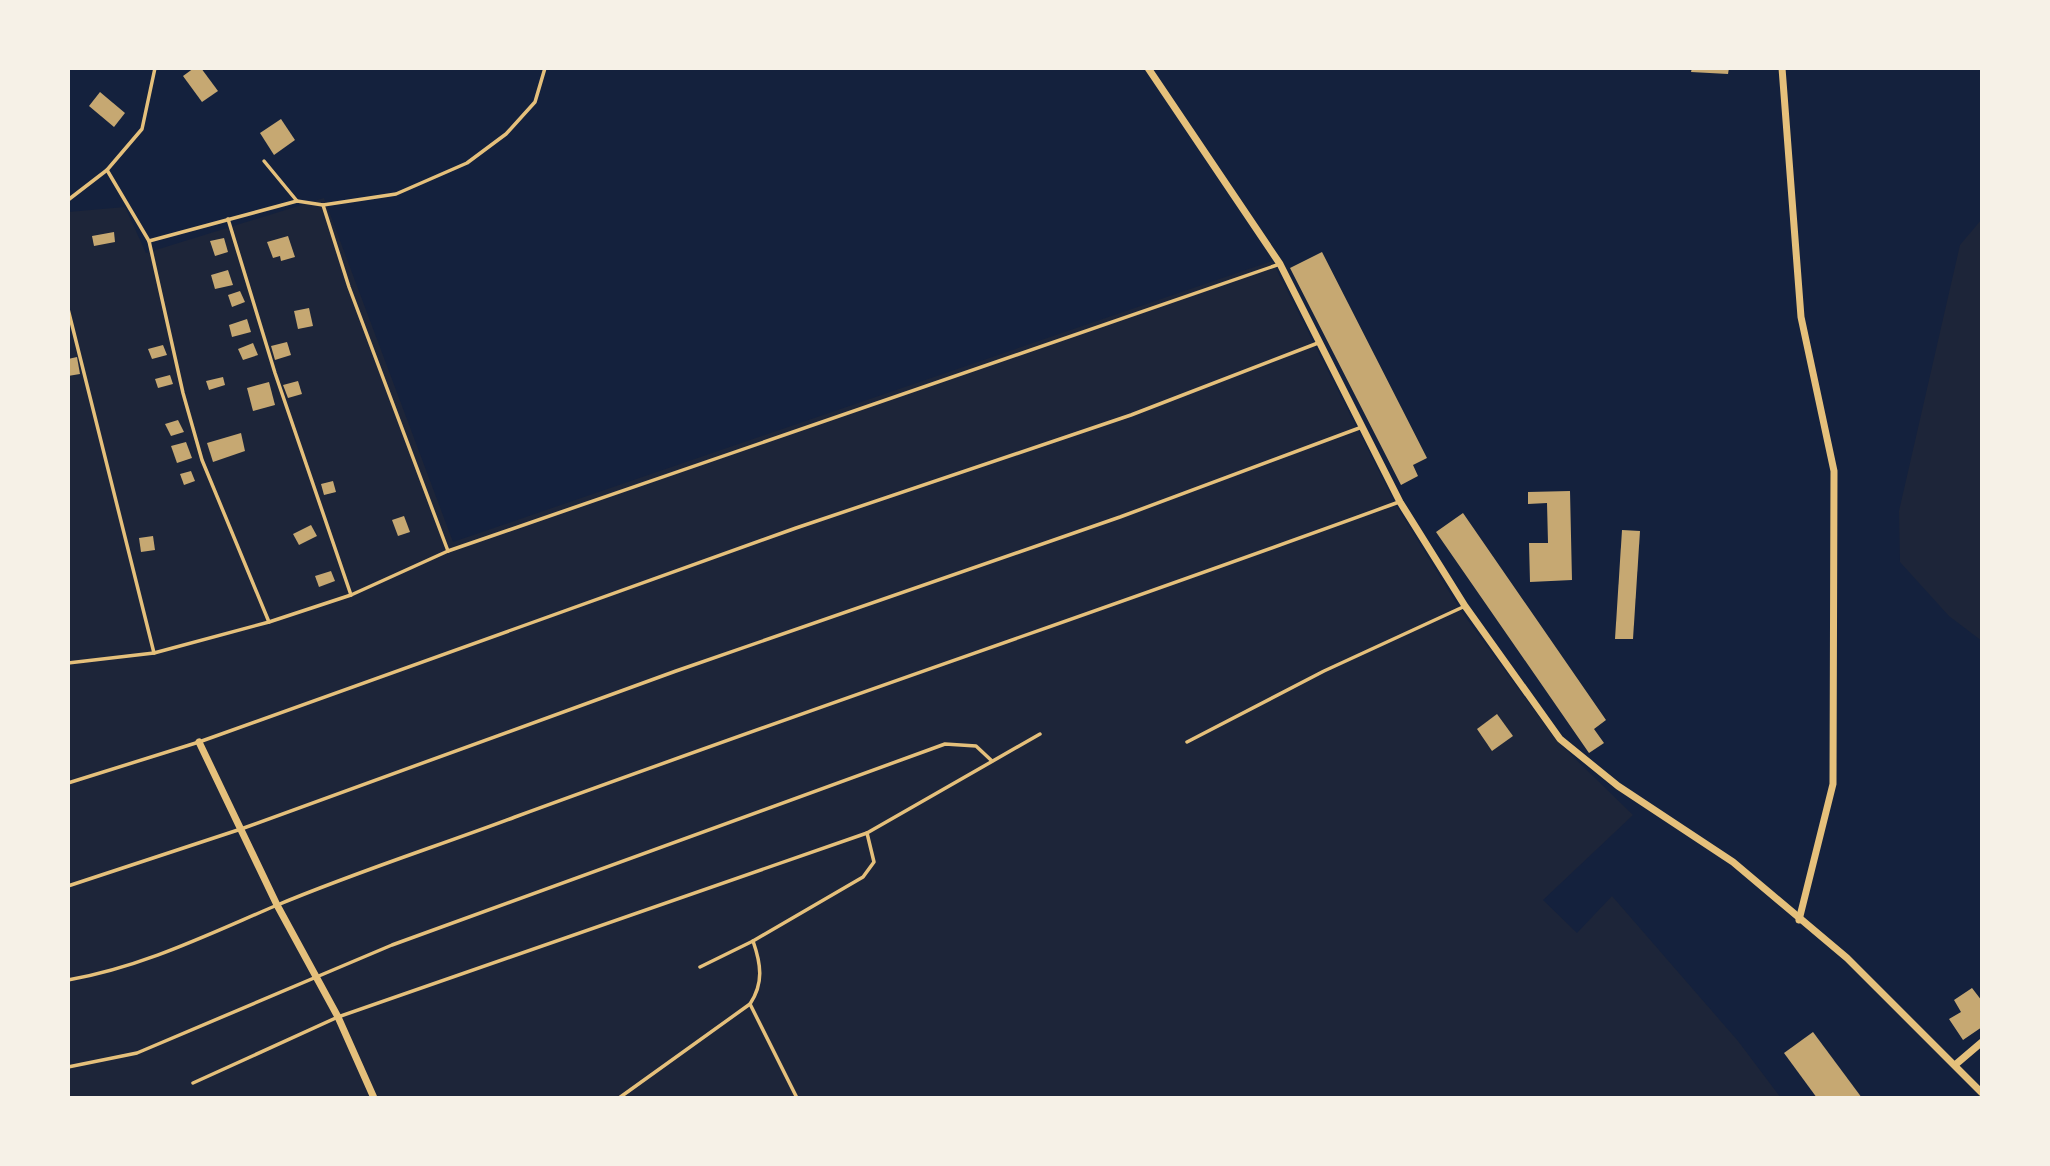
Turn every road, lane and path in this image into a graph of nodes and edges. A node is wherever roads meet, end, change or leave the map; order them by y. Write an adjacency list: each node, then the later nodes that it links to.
1 (155, 68): 6 (lane)
2 (545, 68): 9 (lane)
3 (1147, 68): 12 (street)
4 (1782, 68): 32 (street)
5 (264, 161): 8 (lane)
6 (107, 170): 7 (lane); 11 (lane)
7 (68, 201)
8 (297, 201): 9 (lane); 10 (lane)
9 (323, 205): 17 (lane)
10 (228, 219): 11 (lane); 18 (lane)
11 (149, 241): 20 (lane)
12 (1280, 264): 14 (street); 17 (lane)
13 (68, 309): 21 (lane)
14 (1320, 342): 15 (street); 24 (lane)
15 (1362, 427): 16 (street); 28 (lane)
16 (1400, 502): 19 (street); 31 (lane)
17 (448, 551): 18 (lane)
18 (351, 594): 20 (lane)
19 (1465, 606): 25 (lane); 32 (street)
20 (269, 622): 21 (lane)
21 (154, 653): 22 (lane)
22 (68, 663)
23 (1040, 734): 26 (lane)
24 (199, 742): 27 (lane); 28 (street)
25 (1187, 742)
26 (992, 761): 29 (lane); 35 (lane)
27 (68, 783)
28 (241, 829): 30 (lane); 31 (street)
29 (867, 833): 33 (lane); 38 (lane)
30 (68, 886)
31 (277, 905): 35 (street); 36 (lane)
32 (1799, 920): 40 (street)
33 (753, 941): 34 (lane); 37 (lane)
34 (700, 967)
35 (315, 976): 38 (street); 41 (lane)
36 (68, 981)
37 (750, 1004): 45 (lane); 46 (lane)
38 (338, 1017): 42 (lane); 44 (street)
39 (1982, 1042): 40 (street)
40 (1955, 1065): 43 (street)
41 (68, 1067)
42 (192, 1083)
43 (1982, 1093)
44 (374, 1098)
45 (619, 1098)
46 (797, 1098)

